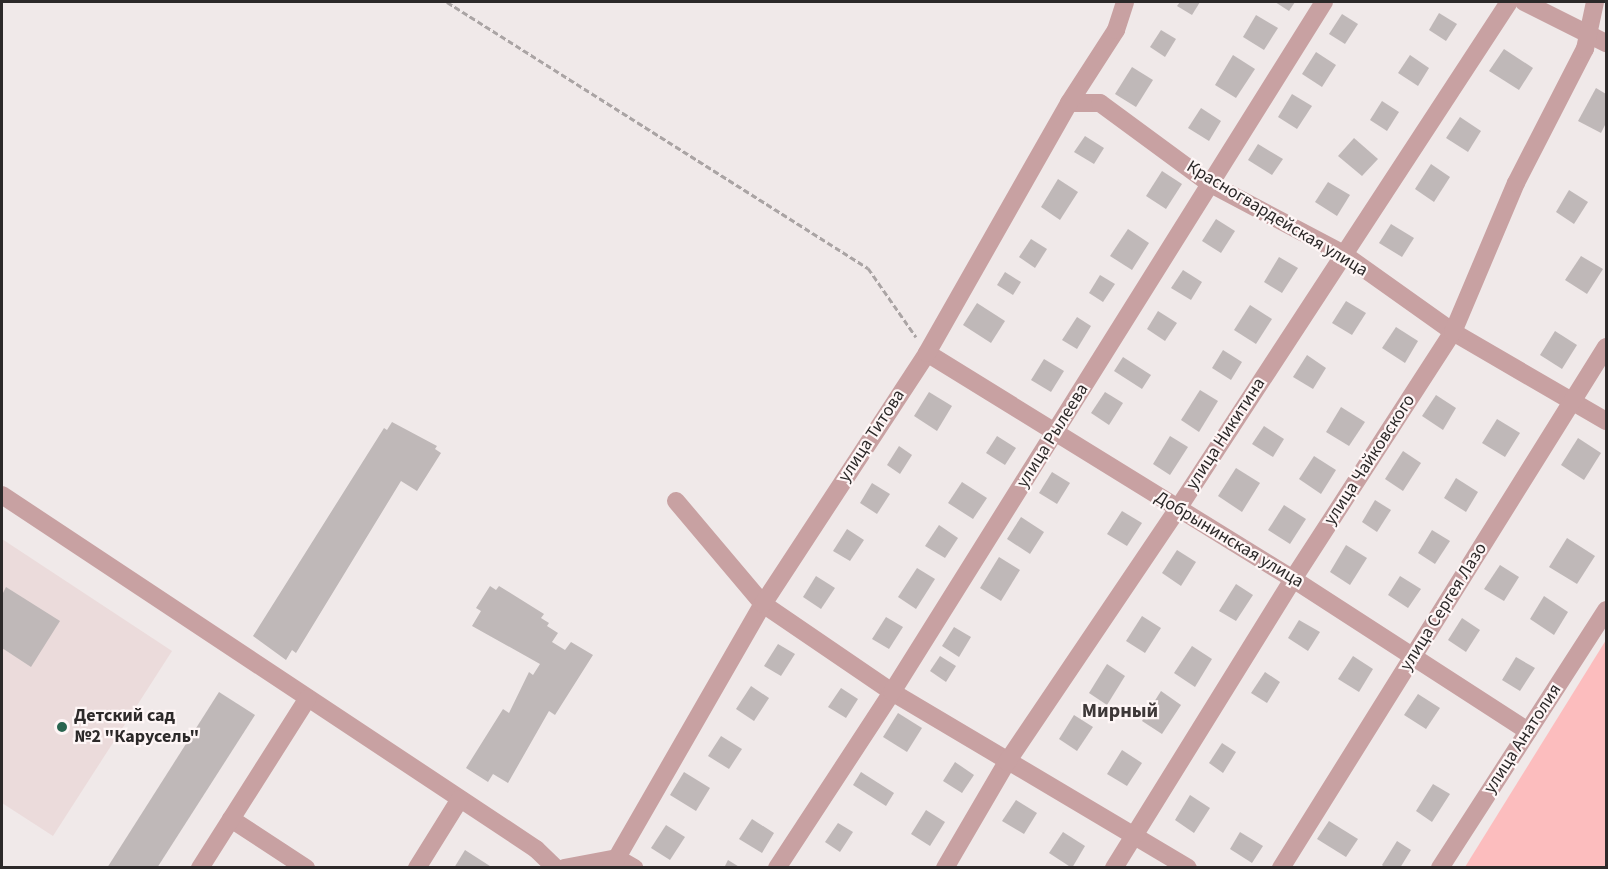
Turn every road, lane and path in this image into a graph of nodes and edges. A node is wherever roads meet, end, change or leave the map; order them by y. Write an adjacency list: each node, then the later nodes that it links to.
1 (447, 2): 14 (path)
2 (1125, 2): 9 (street, улица Титова)
3 (1324, 2): 10 (street, улица Рылеева)
4 (1509, 2): 11 (street, улица Никитина)
5 (1596, 2): 7 (street, улица Чайковского)
6 (1532, 3): 7 (street)
7 (1588, 34): 8 (street); 12 (street, улица Чайковского)
8 (1606, 43)
9 (1069, 103): 10 (street, Красногвардейская улица); 14 (street, улица Титова)
10 (1209, 183): 11 (street, Красногвардейская улица); 17 (street, улица Рылеева)
11 (1342, 253): 12 (street, Красногвардейская улица); 20 (street, улица Никитина)
12 (1453, 332): 15 (street, Красногвардейская улица); 21 (street, улица Чайковского)
13 (1606, 347): 15 (street, улица Сергея Лазо)
14 (927, 353): 17 (street, Добрынинская улица); 22 (street, улица Титова)
15 (1574, 403): 16 (street, Красногвардейская улица); 24 (street, улица Сергея Лазо)
16 (1606, 421)
17 (1056, 432): 20 (street, Добрынинская улица); 25 (street, улица Рылеева)
18 (2, 495): 26 (street)
19 (676, 501): 22 (street)
20 (1177, 510): 21 (street, Добрынинская улица); 28 (street, улица Никитина)
21 (1293, 579): 24 (street, Добрынинская улица); 31 (street, улица Чайковского)
22 (763, 604): 25 (street); 32 (street, улица Титова)
23 (1606, 610): 27 (street, улица Анатолия)
24 (1413, 656): 27 (street, Добрынинская улица); 43 (street, улица Сергея Лазо)
25 (892, 692): 28 (street); 39 (street, улица Рылеева)
26 (308, 698): 29 (street); 30 (street)
27 (1528, 731): 44 (street, улица Анатолия)
28 (1007, 762): 31 (street); 40 (street, улица Никитина)
29 (460, 799): 35 (street); 36 (street)
30 (231, 819): 33 (street); 34 (street)
31 (1135, 835): 41 (street, улица Чайковского); 42 (street)
32 (614, 863): 37 (street); 38 (street)
33 (205, 866)
34 (306, 867)
35 (417, 867)
36 (556, 867)
37 (564, 867)
38 (634, 867)
39 (777, 867)
40 (945, 867)
41 (1114, 867)
42 (1188, 867)
43 (1281, 867)
44 (1440, 867)

